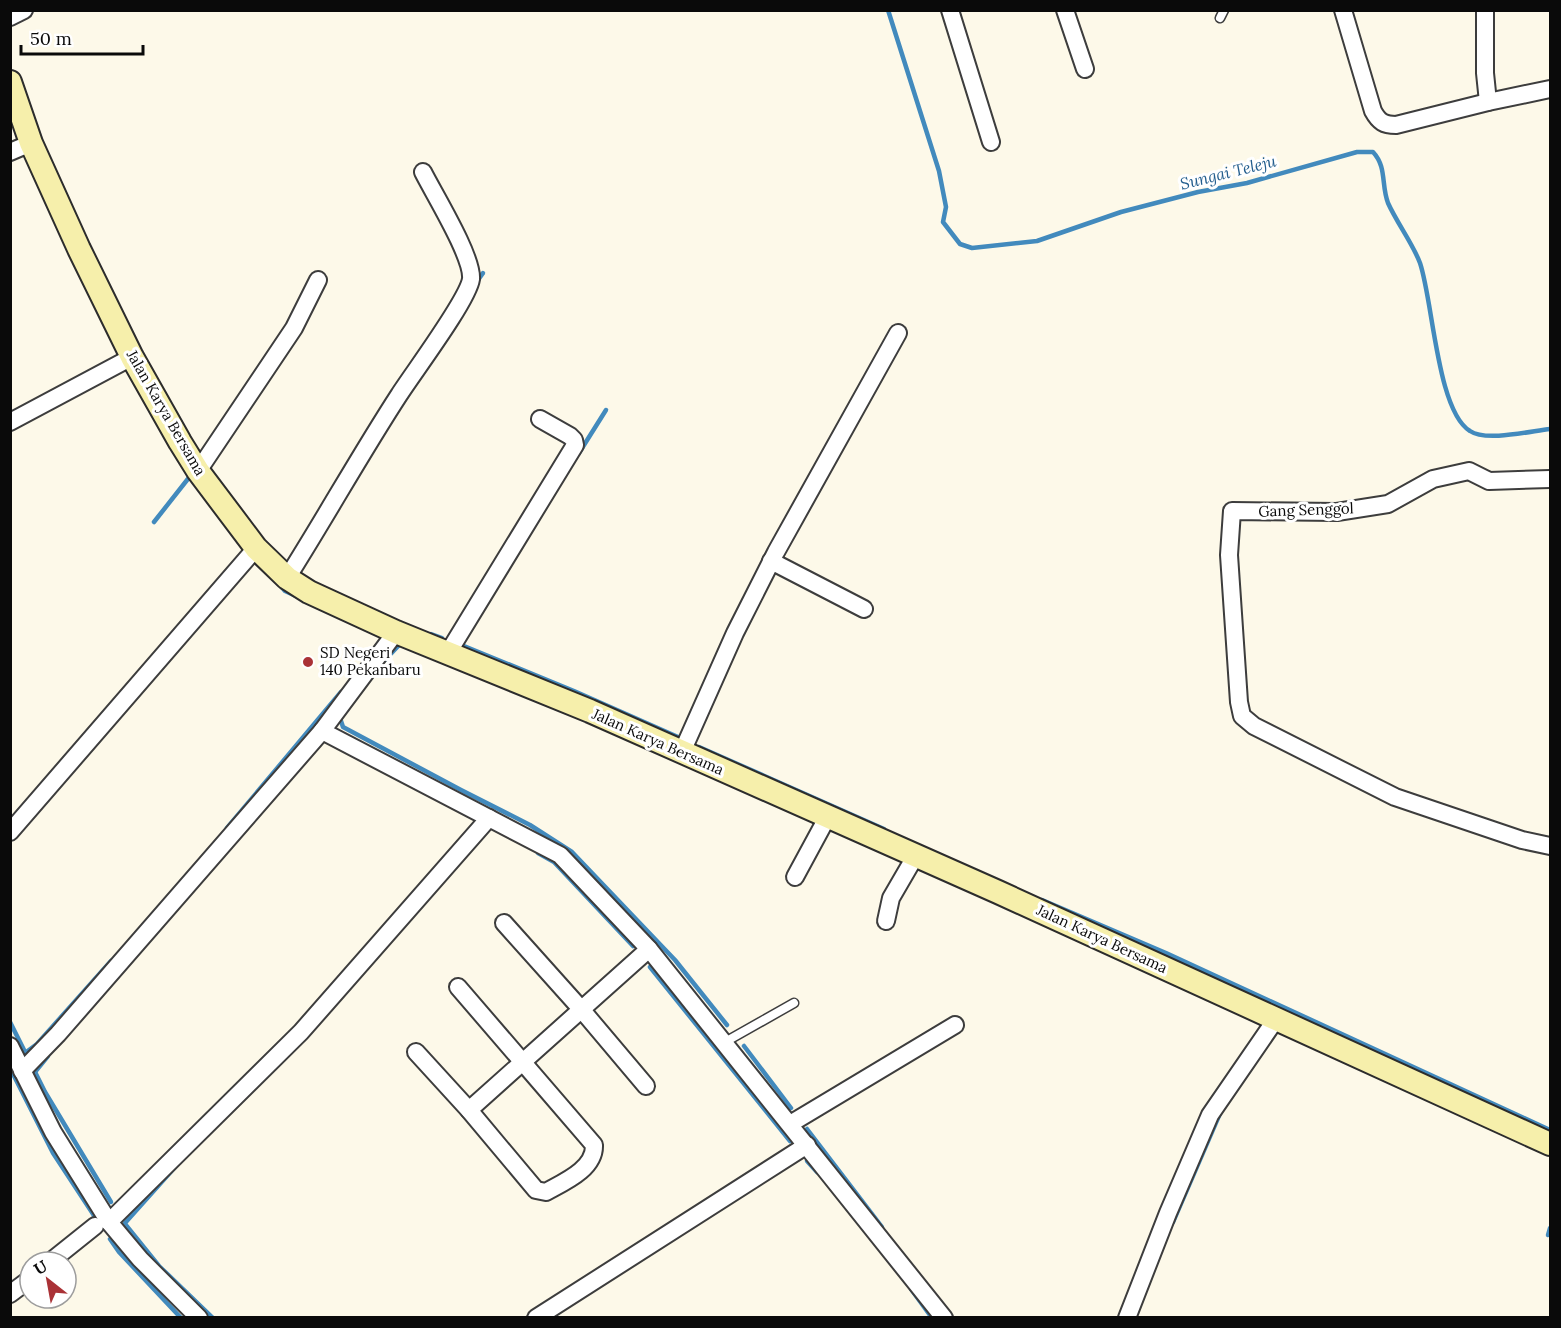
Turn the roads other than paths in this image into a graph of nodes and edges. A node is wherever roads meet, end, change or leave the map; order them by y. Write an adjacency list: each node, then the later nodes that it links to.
1 (24, 10): 6 (street)
2 (950, 10): 11 (street)
3 (1065, 10): 7 (street)
4 (1343, 10): 10 (street)
5 (1485, 10): 10 (street)
6 (10, 17)
7 (1085, 69)
8 (10, 82): 12 (street, Jalan Karya Bersama)
9 (1551, 89): 10 (street)
10 (1488, 102)
11 (991, 142)
12 (32, 143): 13 (street); 17 (street, Jalan Karya Bersama)
13 (10, 152)
14 (423, 172): 24 (street)
15 (318, 280): 20 (street)
16 (898, 333): 23 (street)
17 (132, 357): 19 (street); 20 (street, Jalan Karya Bersama)
18 (540, 419): 27 (street)
19 (10, 422)
20 (198, 471): 22 (street, Jalan Karya Bersama)
21 (1551, 479): 33 (street, Gang Senggol)
22 (256, 548): 24 (street, Jalan Karya Bersama); 32 (street)
23 (771, 561): 25 (street); 29 (street)
24 (287, 578): 26 (street, Jalan Karya Bersama)
25 (864, 609)
26 (396, 632): 27 (street, Jalan Karya Bersama); 28 (street)
27 (448, 653): 29 (street, Jalan Karya Bersama)
28 (322, 731): 31 (street); 48 (street)
29 (682, 752): 30 (street, Jalan Karya Bersama)
30 (828, 816): 34 (street, Jalan Karya Bersama); 35 (street)
31 (489, 818): 38 (street); 54 (street)
32 (10, 832)
33 (1551, 846)
34 (916, 855): 36 (street); 42 (street, Jalan Karya Bersama)
35 (795, 877)
36 (886, 921)
37 (504, 923): 41 (street)
38 (649, 949): 41 (street); 44 (street)
39 (458, 987): 47 (street)
40 (795, 1003): 44 (lane)
41 (581, 1009): 47 (street); 49 (street)
42 (1276, 1019): 52 (street, Jalan Karya Bersama); 59 (street)
43 (955, 1025): 51 (street)
44 (724, 1042): 51 (street)
45 (10, 1046): 48 (street)
46 (416, 1052): 50 (street)
47 (524, 1061): 50 (street); 50 (street)
48 (22, 1071): 54 (street)
49 (646, 1086)
50 (469, 1110)
51 (790, 1124): 53 (street)
52 (1551, 1144)
53 (807, 1145): 57 (street); 58 (street)
54 (102, 1224): 55 (street); 56 (street)
55 (66, 1250)
56 (199, 1317)
57 (536, 1317)
58 (944, 1317)
59 (1127, 1317)

